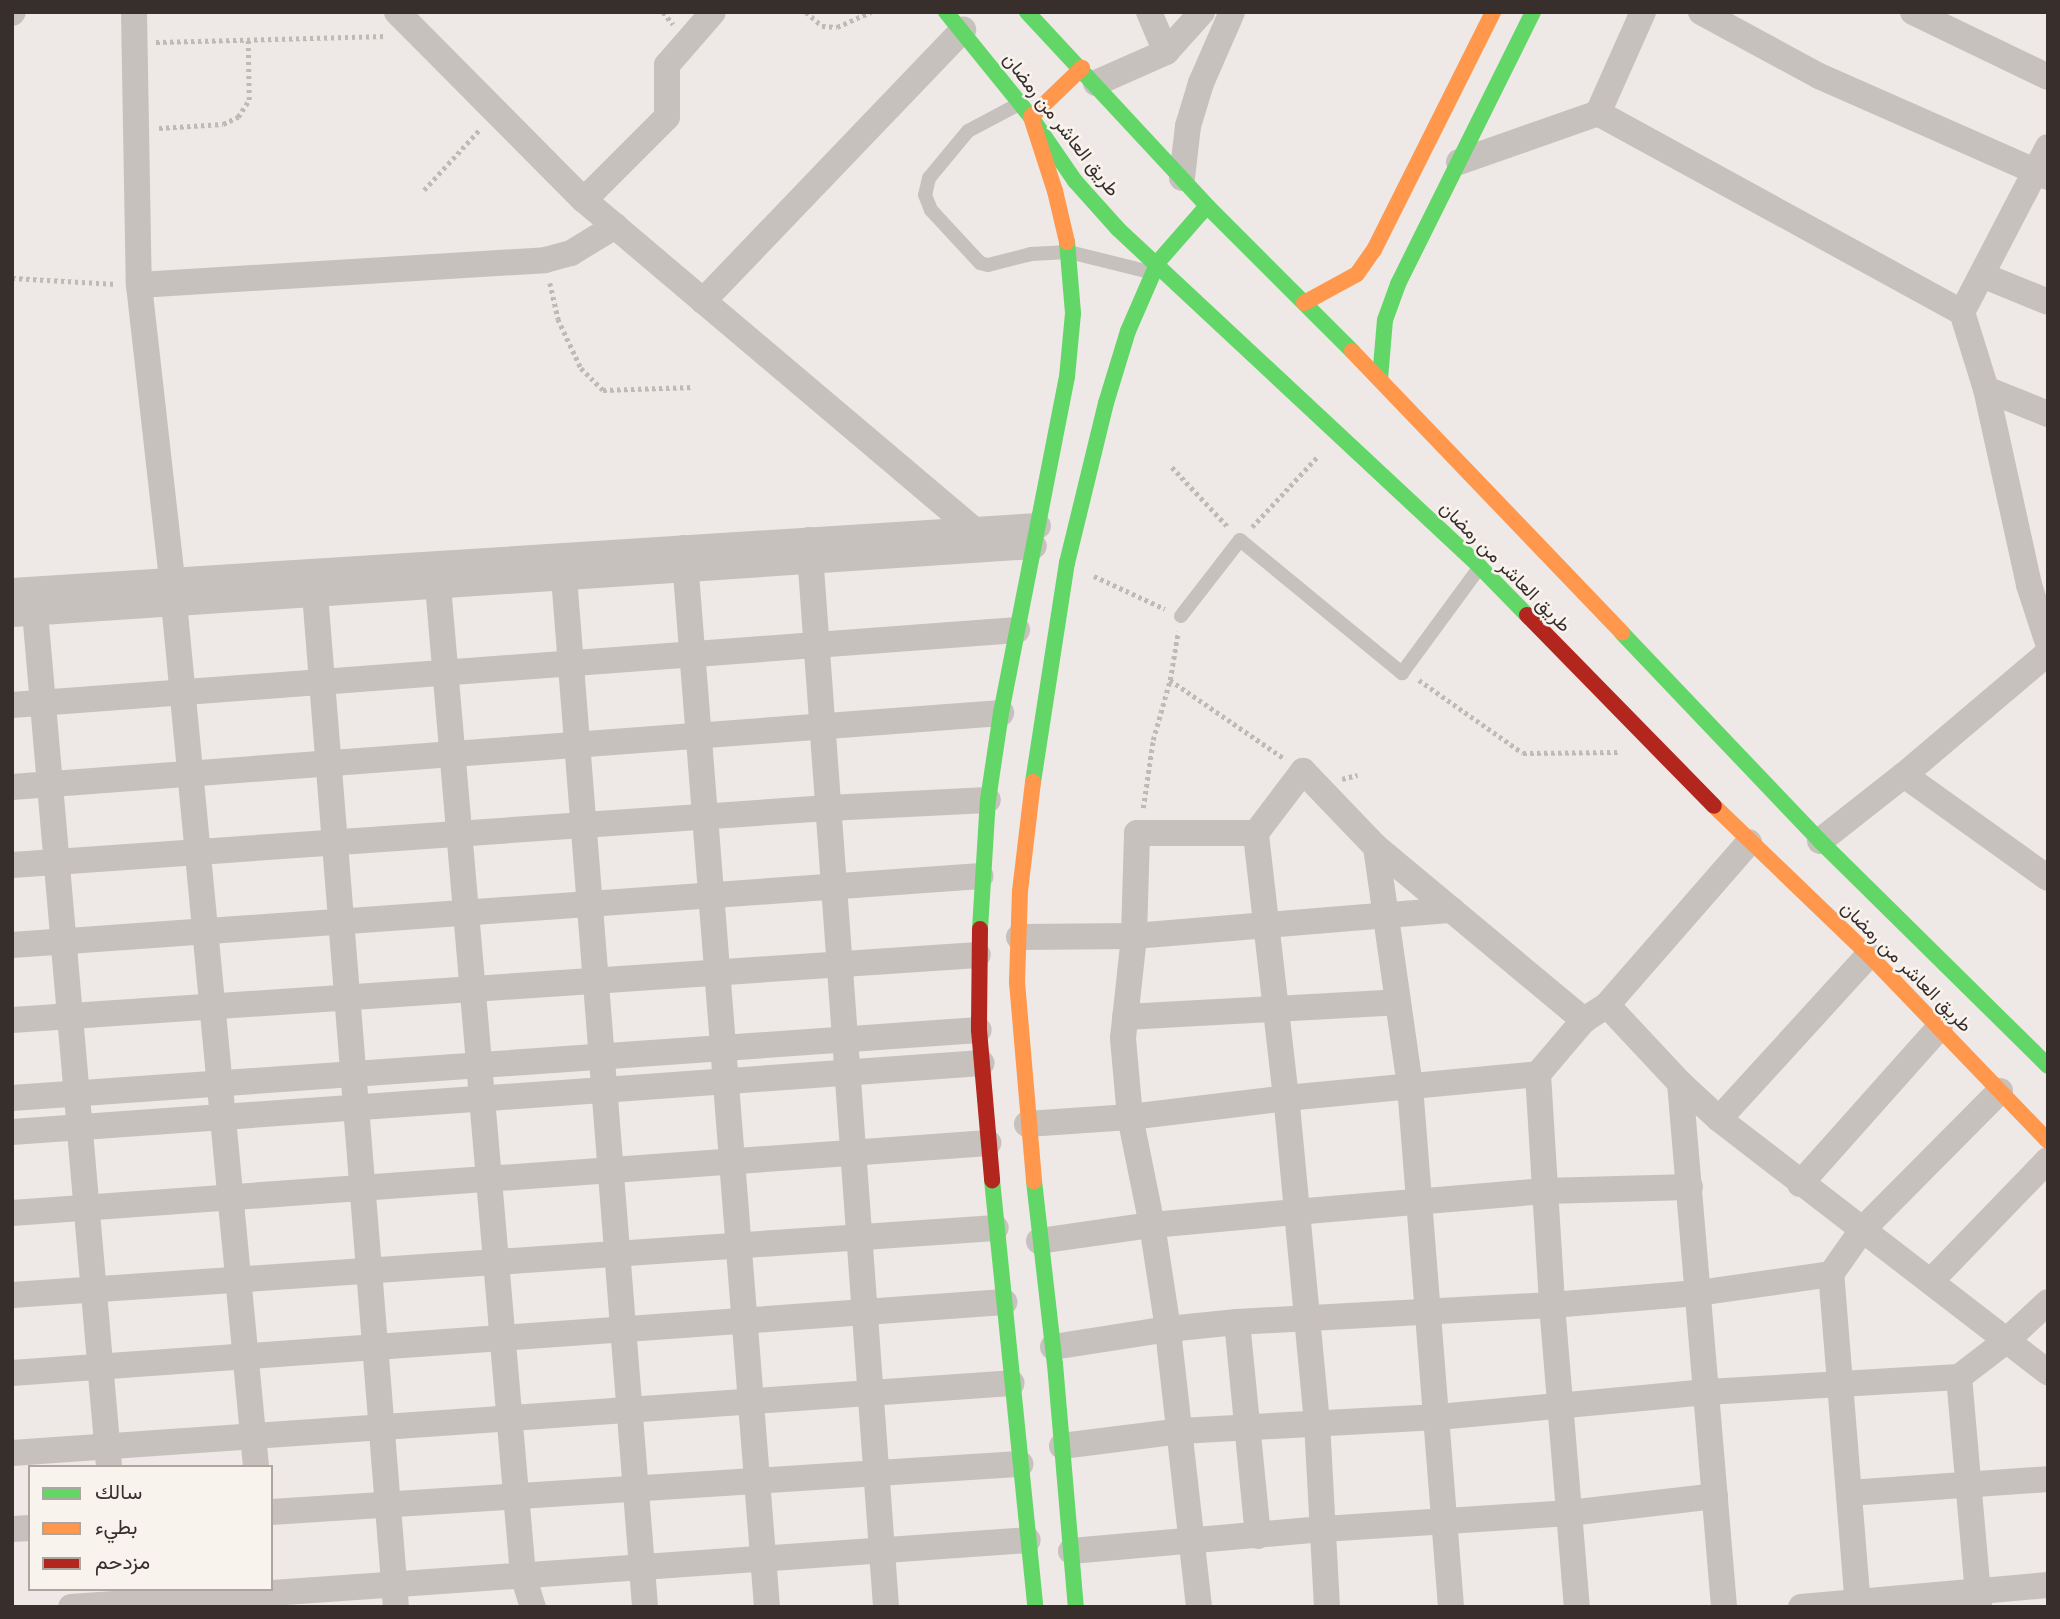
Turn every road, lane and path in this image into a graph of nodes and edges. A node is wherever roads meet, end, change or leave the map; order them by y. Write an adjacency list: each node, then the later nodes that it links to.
1 (134, 12): 18 (street)
2 (397, 12): 16 (street)
3 (713, 12): 32 (street)
4 (806, 12): 5 (path)
5 (871, 12)
6 (1027, 12): 20 (main road, طريق العاشر من رمضان)
7 (1149, 12): 19 (street)
8 (1202, 12): 19 (street)
9 (1232, 12): 30 (street)
10 (1493, 12): 43 (main road)
11 (1533, 12): 28 (main road)
12 (1643, 12): 24 (street)
13 (1701, 12): 29 (street)
14 (1913, 12): 21 (street)
15 (955, 21): 22 (main road, طريق العاشر من رمضان); 41 (street)
16 (419, 34): 17 (path); 23 (street)
17 (248, 41): 18 (path); 26 (path)
18 (135, 43): 26 (street)
19 (1166, 52): 20 (street)
20 (1089, 75): 25 (main road); 30 (main road, طريق العاشر من رمضان)
21 (2048, 77)
22 (1021, 104): 25 (main road, طريق العاشر من رمضان); 35 (lane)
23 (496, 111): 31 (path); 32 (street)
24 (1598, 113): 28 (street); 44 (street)
25 (1031, 117): 35 (main road); 37 (main road, طريق العاشر من رمضان)
26 (139, 130): 40 (street)
27 (2048, 147): 29 (street)
28 (1459, 162): 45 (main road)
29 (2042, 174): 38 (street)
30 (1182, 178): 33 (main road, طريق العاشر من رمضان)
31 (424, 190)
32 (584, 200): 34 (street)
33 (1207, 206): 37 (main road); 43 (main road, طريق العاشر من رمضان)
34 (615, 226): 36 (street); 41 (street)
35 (1069, 252): 37 (lane); 52 (main road)
36 (544, 260): 40 (street); 46 (path)
37 (1155, 268): 49 (main road, طريق العاشر من رمضان); 57 (main road)
38 (1982, 275): 42 (street); 44 (street)
39 (12, 278): 40 (path)
40 (139, 285): 62 (street)
41 (703, 301): 51 (street)
42 (2048, 302)
43 (1304, 303): 45 (main road, طريق العاشر من رمضان)
44 (1962, 312): 47 (street)
45 (1380, 379): 98 (main road, طريق العاشر من رمضان)
46 (693, 387)
47 (1986, 389): 48 (street); 66 (street)
48 (2048, 414)
49 (1339, 433): 53 (path); 58 (main road, طريق العاشر من رمضان)
50 (1172, 467): 53 (path)
51 (973, 529): 52 (street); 54 (street); 55 (street)
52 (1036, 536): 54 (street); 67 (main road)
53 (1240, 540): 65 (lane); 73 (lane)
54 (995, 548): 55 (street)
55 (810, 550): 56 (street); 68 (street)
56 (684, 558): 59 (street); 62 (street); 70 (street)
57 (1067, 563): 65 (path); 117 (main road)
58 (1479, 567): 73 (lane); 100 (main road, طريق العاشر من رمضان)
59 (564, 577): 60 (street); 71 (street)
60 (438, 586): 63 (street); 72 (street)
61 (12, 591): 62 (street)
62 (173, 592): 63 (street); 64 (street); 76 (street)
63 (316, 594): 75 (street)
64 (23, 613): 77 (street)
65 (1181, 617): 74 (path)
66 (2046, 626)
67 (1017, 630): 68 (street); 79 (main road)
68 (816, 645): 70 (street); 80 (street)
69 (2048, 653): 88 (street)
70 (691, 654): 71 (street); 81 (street)
71 (570, 663): 72 (street); 82 (street)
72 (445, 673): 75 (street); 84 (street)
73 (1402, 673): 83 (path)
74 (1170, 680): 86 (path); 95 (path)
75 (323, 682): 76 (street); 85 (street)
76 (182, 692): 77 (street); 87 (street)
77 (43, 703): 78 (street); 89 (street)
78 (12, 705)
79 (1001, 713): 80 (street); 91 (main road)
80 (822, 725): 81 (street); 92 (street)
81 (697, 735): 82 (street); 93 (street)
82 (577, 744): 84 (street); 94 (street)
83 (1619, 752)
84 (452, 754): 85 (street); 97 (street)
85 (329, 763): 87 (street); 99 (street)
86 (1303, 771): 96 (street); 101 (street)
87 (190, 773): 89 (street); 102 (street)
88 (1904, 775): 98 (street); 106 (street)
89 (50, 784): 90 (street); 103 (street)
90 (12, 787)
91 (988, 800): 92 (street); 105 (main road)
92 (828, 808): 93 (street); 107 (street)
93 (702, 817): 94 (street); 108 (street)
94 (583, 825): 97 (street); 109 (street)
95 (1137, 833): 96 (street); 116 (street)
96 (1256, 833): 114 (street)
97 (459, 834): 99 (street); 111 (street)
98 (1820, 841): 139 (main road, طريق العاشر من رمضان)
99 (335, 842): 102 (street); 113 (street)
100 (1749, 842): 121 (main road, طريق العاشر من رمضان); 128 (street)
101 (1376, 847): 110 (street); 112 (street)
102 (197, 852): 103 (street); 115 (street)
103 (57, 862): 104 (street); 118 (street)
104 (12, 865)
105 (981, 876): 107 (street); 120 (main road)
106 (2048, 878)
107 (834, 887): 108 (street); 122 (street)
108 (709, 896): 109 (street); 123 (street)
109 (589, 904): 111 (street); 124 (street)
110 (1452, 910): 112 (street); 134 (street)
111 (466, 913): 113 (street); 125 (street)
112 (1387, 917): 114 (street); 127 (street)
113 (341, 922): 115 (street); 126 (street)
114 (1267, 926): 116 (street); 130 (street)
115 (205, 932): 118 (street); 129 (street)
116 (1134, 936): 117 (street); 132 (street)
117 (1018, 937): 160 (main road)
118 (63, 942): 119 (street); 131 (street)
119 (12, 945)
120 (978, 955): 122 (street); 136 (main road)
121 (1869, 955): 135 (main road, طريق العاشر من رمضان); 159 (street)
122 (839, 962): 123 (street); 137 (street)
123 (715, 971): 124 (street); 138 (street)
124 (596, 979): 125 (street); 140 (street)
125 (472, 988): 126 (street); 142 (street)
126 (348, 996): 129 (street); 144 (street)
127 (1398, 1002): 130 (street); 149 (street)
128 (1607, 1005): 134 (street); 148 (street)
129 (212, 1006): 131 (street); 147 (street)
130 (1277, 1007): 132 (street); 154 (street)
131 (70, 1016): 133 (street); 152 (street)
132 (1125, 1017): 157 (street)
133 (12, 1020)
134 (1584, 1020): 145 (street)
135 (1940, 1027): 151 (main road, طريق العاشر من رمضان); 170 (street)
136 (979, 1030): 137 (street); 141 (main road)
137 (844, 1040): 138 (street); 143 (street)
138 (722, 1049): 140 (street); 146 (street)
139 (2045, 1055)
140 (601, 1057): 142 (street); 150 (street)
141 (982, 1063): 143 (street); 164 (main road)
142 (480, 1065): 144 (street); 155 (street)
143 (847, 1073): 146 (street); 165 (street)
144 (354, 1074): 147 (street); 156 (street)
145 (1538, 1074): 149 (street); 173 (street)
146 (724, 1082): 150 (street); 167 (street)
147 (220, 1083): 152 (street); 158 (street)
148 (1680, 1083): 159 (street); 172 (street)
149 (1409, 1086): 154 (street); 175 (street)
150 (604, 1090): 155 (street); 168 (street)
151 (2000, 1091): 163 (main road, طريق العاشر من رمضان); 181 (street)
152 (77, 1093): 153 (street); 161 (street)
153 (12, 1098)
154 (1286, 1098): 157 (street); 177 (street)
155 (482, 1099): 156 (street); 169 (street)
156 (356, 1107): 158 (street); 171 (street)
157 (1130, 1116): 160 (street); 179 (street)
158 (223, 1117): 161 (street); 174 (street)
159 (1719, 1119): 170 (street)
160 (1027, 1124): 183 (main road)
161 (80, 1127): 162 (street); 176 (street)
162 (12, 1132)
163 (2048, 1141)
164 (988, 1143): 165 (street); 180 (main road)
165 (852, 1153): 167 (street); 182 (street)
166 (2048, 1160): 190 (street)
167 (731, 1162): 168 (street); 184 (street)
168 (610, 1170): 169 (street); 185 (street)
169 (489, 1179): 171 (street); 186 (street)
170 (1800, 1184): 181 (street)
171 (363, 1188): 174 (street); 187 (street)
172 (1690, 1188): 173 (street); 192 (street)
173 (1545, 1191): 175 (street); 196 (street)
174 (230, 1198): 176 (street); 189 (street)
175 (1419, 1202): 177 (street); 197 (street)
176 (87, 1208): 178 (street); 191 (street)
177 (1295, 1212): 179 (street); 199 (street)
178 (12, 1213)
179 (1152, 1225): 183 (street); 202 (street)
180 (996, 1228): 182 (street); 195 (main road)
181 (1862, 1230): 188 (street); 190 (street)
182 (858, 1238): 184 (street); 198 (street)
183 (1039, 1241): 207 (main road)
184 (738, 1246): 185 (street); 200 (street)
185 (617, 1254): 186 (street); 203 (street)
186 (496, 1262): 187 (street); 204 (street)
187 (369, 1271): 189 (street); 206 (street)
188 (1831, 1274): 192 (street); 214 (street)
189 (238, 1280): 191 (street); 208 (street)
190 (1931, 1281): 205 (street)
191 (94, 1290): 193 (street); 209 (street)
192 (1698, 1293): 196 (street); 215 (street)
193 (12, 1295)
194 (2048, 1301): 205 (street)
195 (1004, 1302): 198 (street); 213 (main road)
196 (1552, 1305): 197 (street); 218 (street)
197 (1428, 1310): 199 (street); 220 (street)
198 (864, 1313): 200 (street); 216 (street)
199 (1306, 1318): 201 (street); 222 (street)
200 (744, 1321): 203 (street); 217 (street)
201 (1237, 1322): 202 (street); 224 (street)
202 (1168, 1329): 207 (street); 225 (street)
203 (623, 1330): 204 (street); 219 (street)
204 (503, 1338): 206 (street); 221 (street)
205 (2006, 1341): 210 (street); 212 (street)
206 (375, 1347): 208 (street); 223 (street)
207 (1053, 1347): 227 (main road)
208 (245, 1356): 209 (street); 226 (street)
209 (101, 1367): 211 (street); 229 (street)
210 (2048, 1372)
211 (12, 1373)
212 (1959, 1377): 214 (street); 235 (street)
213 (1012, 1383): 216 (street); 230 (main road)
214 (1842, 1383): 215 (street); 237 (street)
215 (1707, 1392): 218 (street); 239 (street)
216 (869, 1393): 217 (street); 232 (street)
217 (751, 1401): 219 (street); 234 (street)
218 (1562, 1406): 220 (street); 242 (street)
219 (629, 1410): 221 (street); 236 (street)
220 (1438, 1417): 222 (street); 243 (street)
221 (510, 1418): 223 (street); 238 (street)
222 (1317, 1423): 224 (street); 244 (street)
223 (381, 1427): 226 (street); 240 (street)
224 (1249, 1427): 225 (street); 245 (street)
225 (1180, 1431): 227 (street); 247 (street)
226 (253, 1436): 229 (street); 231 (street)
227 (1062, 1446): 249 (main road)
228 (12, 1452): 229 (street)
229 (109, 1456)
230 (1020, 1464): 232 (street); 246 (main road)
231 (256, 1465)
232 (875, 1474): 234 (street); 248 (street)
233 (2048, 1479): 235 (street)
234 (757, 1481): 236 (street); 250 (street)
235 (1967, 1484): 237 (street); 256 (street)
236 (635, 1489): 238 (street); 251 (street)
237 (1849, 1493): 259 (street)
238 (517, 1496): 240 (street); 252 (street)
239 (1715, 1496): 242 (street); 270 (street)
240 (388, 1505): 241 (street); 255 (street)
241 (273, 1512)
242 (1569, 1513): 243 (street); 269 (street)
243 (1446, 1522): 244 (street); 268 (street)
244 (1323, 1529): 245 (street); 267 (street)
245 (1258, 1536): 247 (street)
246 (1028, 1540): 248 (street); 258 (main road)
247 (1194, 1541): 249 (street); 266 (street)
248 (880, 1550): 250 (street); 264 (street)
249 (1071, 1551): 265 (main road)
250 (763, 1559): 251 (street); 263 (street)
251 (641, 1567): 252 (street); 262 (street)
252 (523, 1575): 255 (street); 261 (street)
253 (2048, 1585): 256 (street)
254 (268, 1596): 255 (street); 257 (street)
255 (395, 1596)
256 (1978, 1599): 259 (street)
257 (121, 1600): 260 (street)
258 (1030, 1604)
259 (1858, 1604): 271 (street)
260 (71, 1607)
261 (533, 1607)
262 (645, 1607)
263 (767, 1607)
264 (886, 1607)
265 (1076, 1607)
266 (1199, 1607)
267 (1327, 1607)
268 (1451, 1607)
269 (1577, 1607)
270 (1724, 1607)
271 (1801, 1607)

